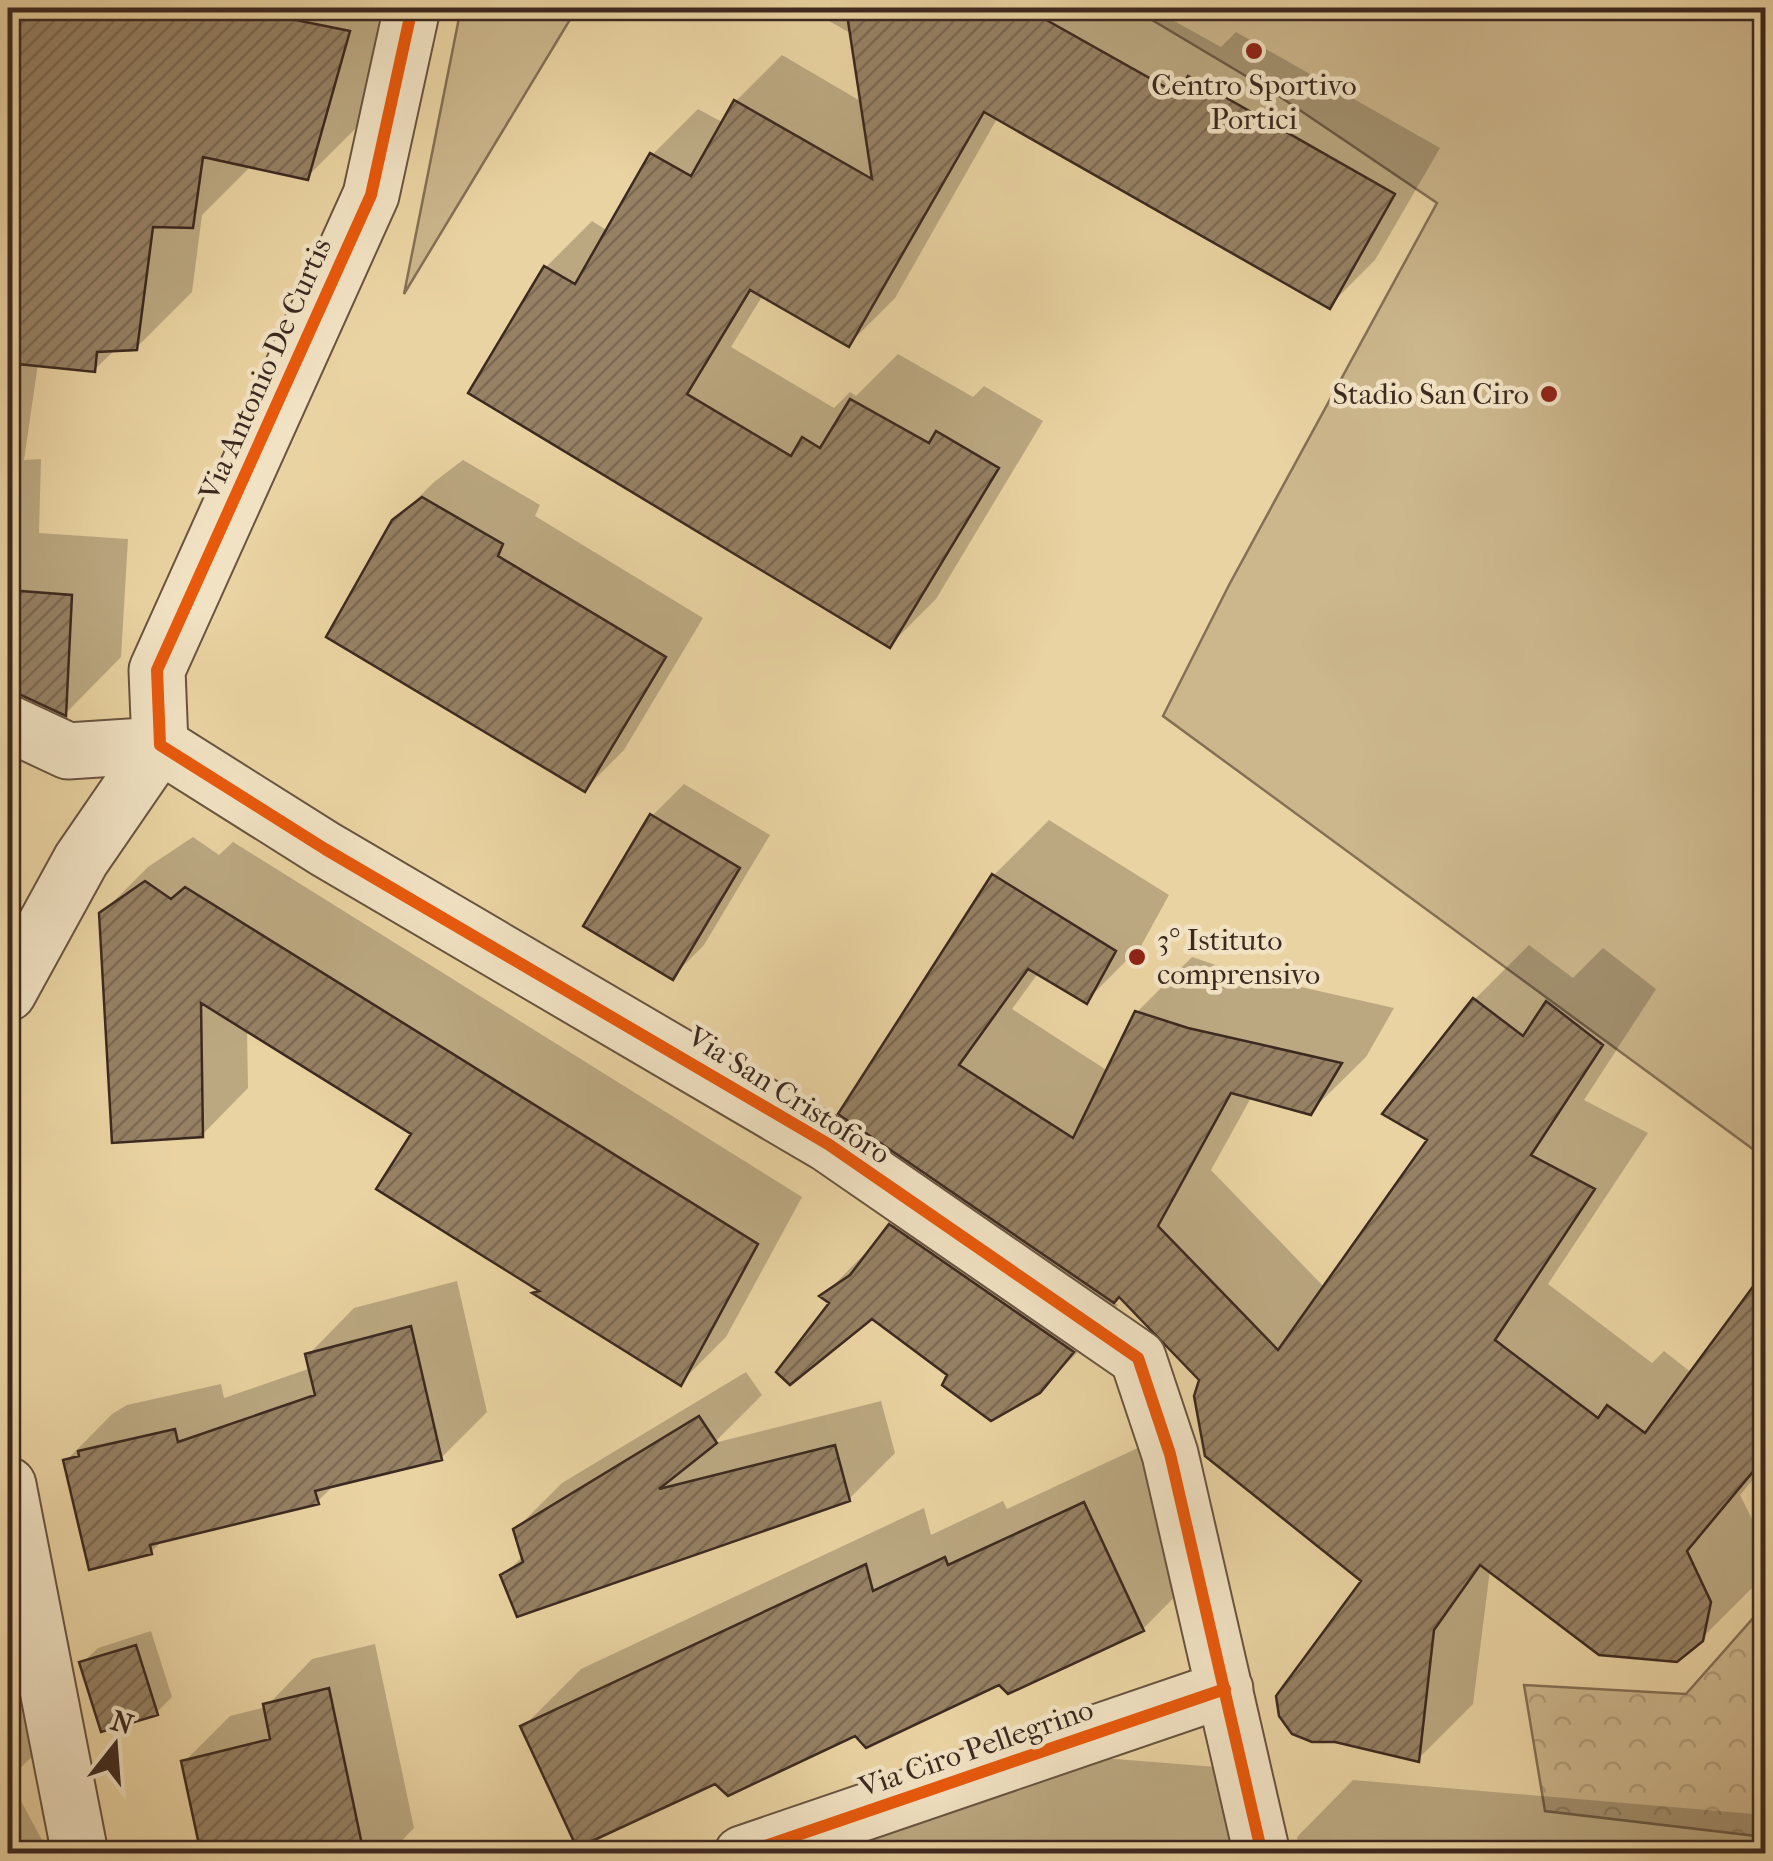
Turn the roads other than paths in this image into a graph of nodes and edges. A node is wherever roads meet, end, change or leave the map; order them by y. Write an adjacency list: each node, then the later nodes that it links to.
1 (412, 8): 3 (street, Via Antonio De Curtis)
2 (8, 723): 3 (street)
3 (160, 745): 4 (street); 6 (street, Via San Cristoforo)
4 (8, 992)
5 (8, 1485): 7 (street)
6 (1226, 1689): 8 (street, Via Ciro Pellegrino); 9 (street, Via San Cristoforo)
7 (80, 1854)
8 (742, 1854)
9 (1262, 1854)

